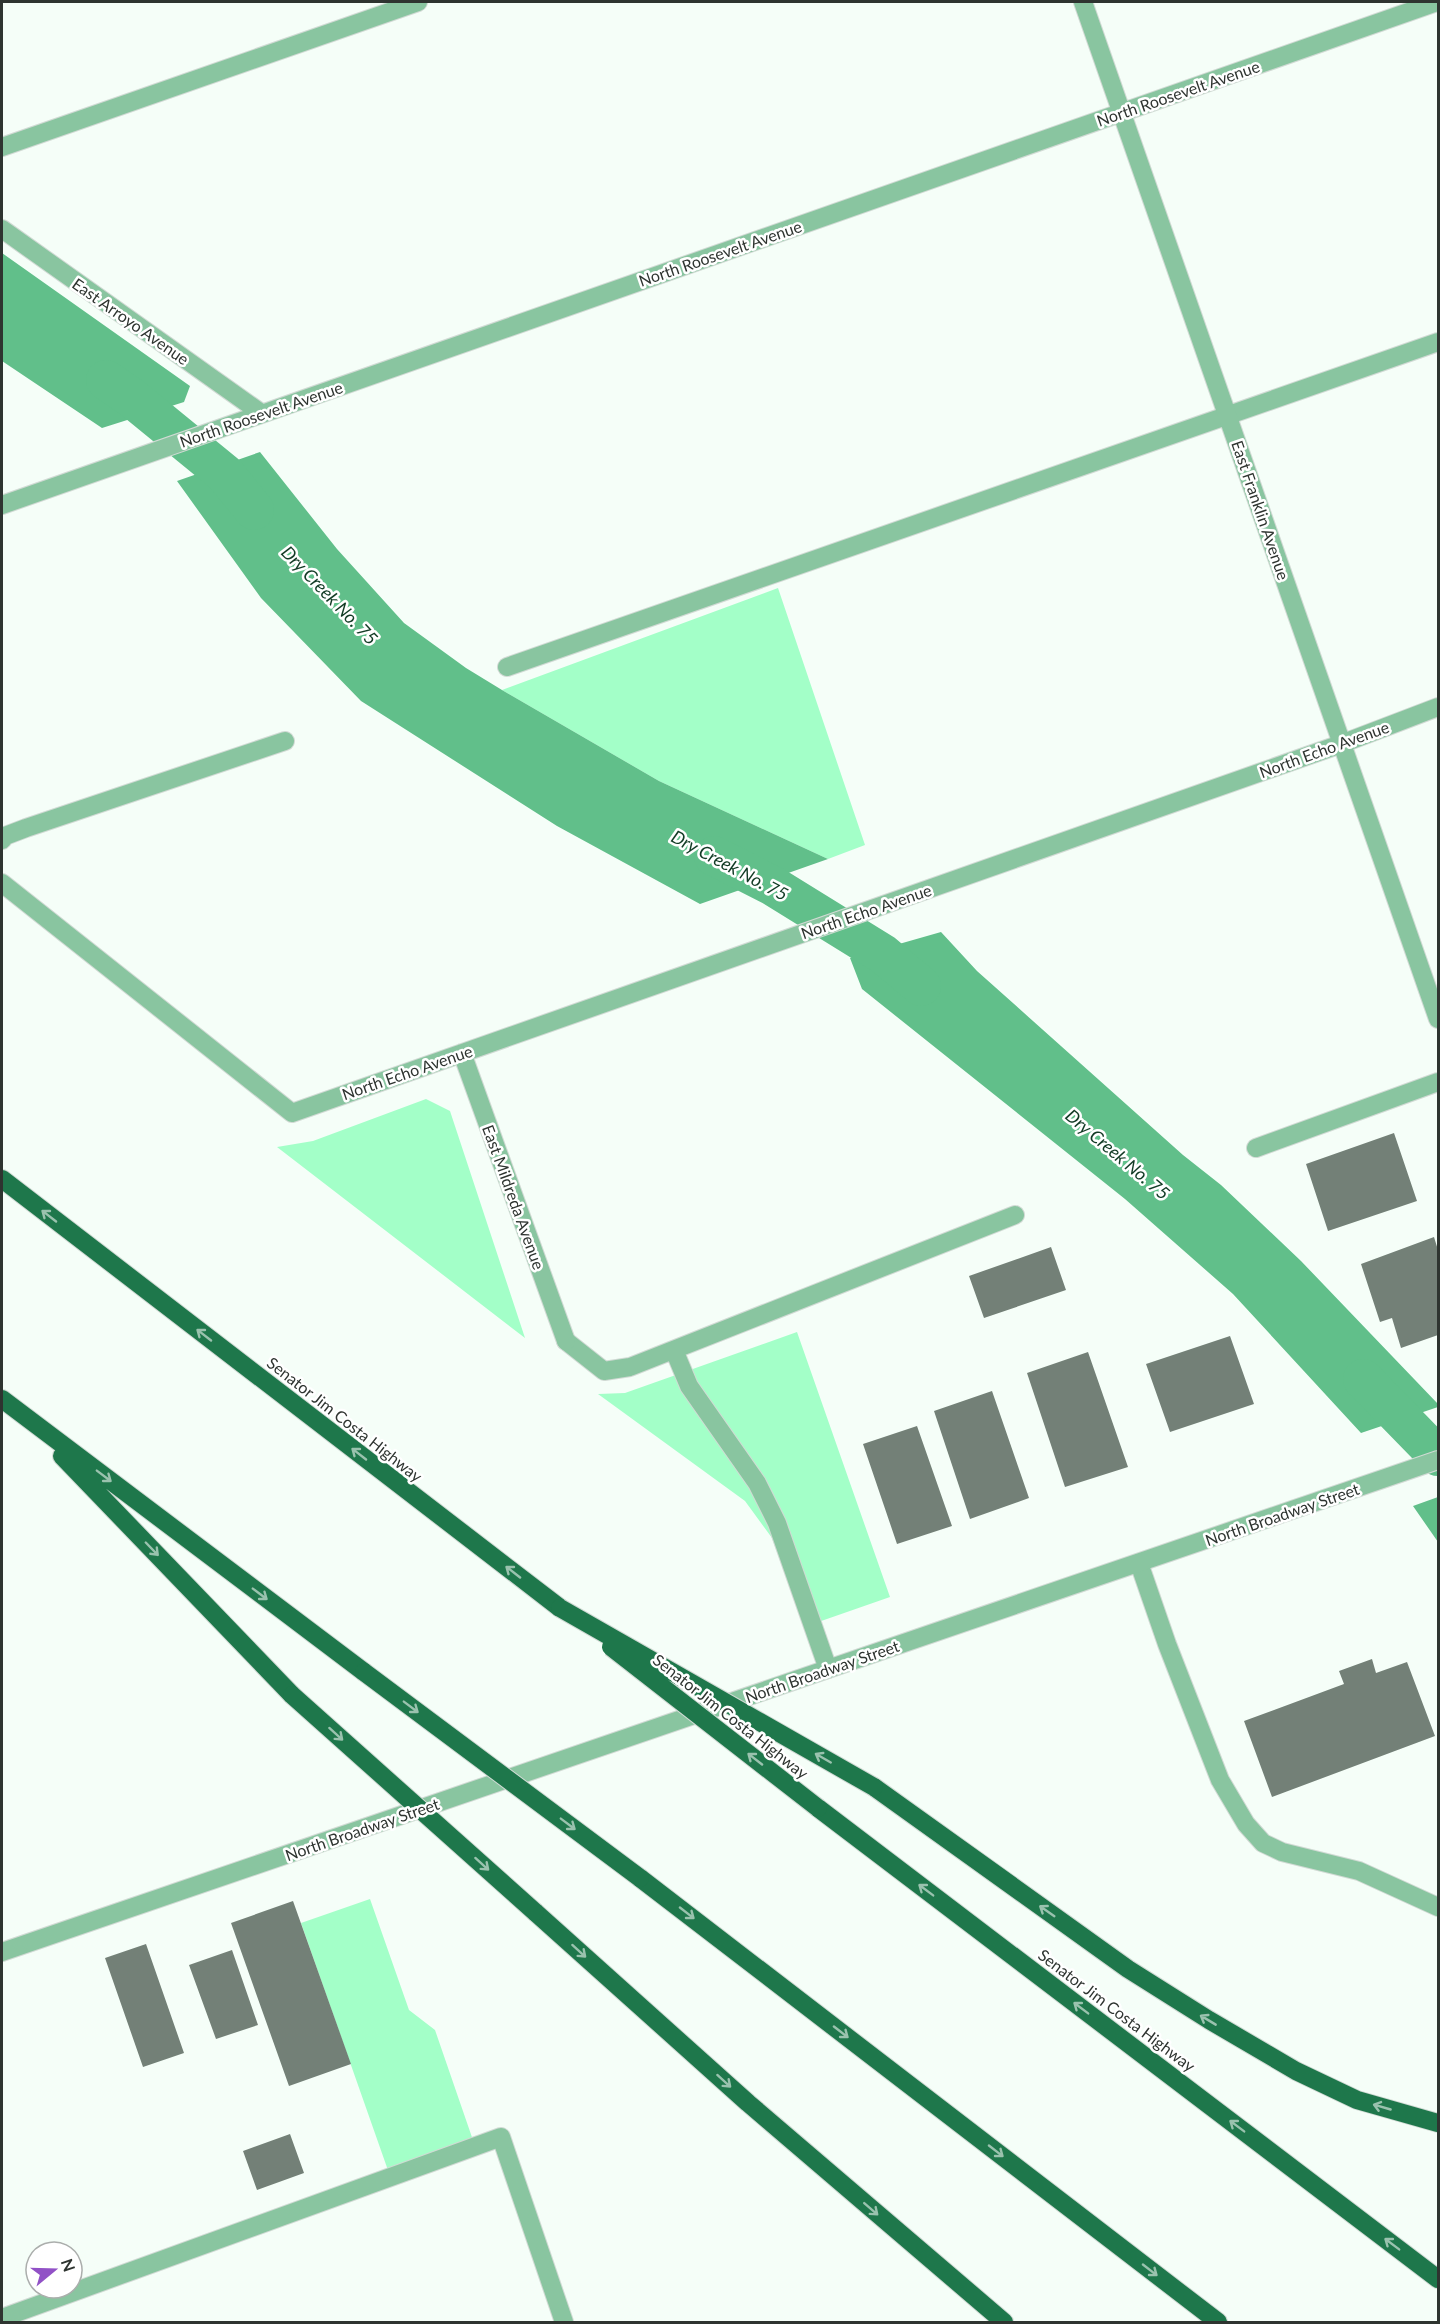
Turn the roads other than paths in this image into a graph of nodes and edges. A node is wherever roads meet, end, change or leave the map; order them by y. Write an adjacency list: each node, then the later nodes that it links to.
1 (418, 2): 5 (street)
2 (1083, 2): 4 (street, East Franklin Avenue)
3 (1437, 2): 4 (street, North Roosevelt Avenue)
4 (1124, 112): 8 (street, North Roosevelt Avenue); 9 (street, East Franklin Avenue)
5 (2, 147)
6 (2, 229): 8 (street, East Arroyo Avenue)
7 (1438, 342): 9 (street)
8 (261, 413): 10 (street, North Roosevelt Avenue)
9 (1228, 415): 11 (street); 14 (street, East Franklin Avenue)
10 (2, 504)
11 (507, 667)
12 (1438, 707): 14 (street, North Echo Avenue)
13 (285, 741): 15 (street)
14 (1341, 744): 17 (street, East Franklin Avenue); 18 (street, North Echo Avenue)
15 (2, 840)
16 (2, 883): 18 (street, North Echo Avenue)
17 (1438, 1019)
18 (462, 1053): 23 (street, East Mildreda Avenue)
19 (1438, 1082): 20 (street)
20 (1257, 1148)
21 (2, 1179): 28 (highway, Senator Jim Costa Highway, one-way to 21)
22 (1015, 1215): 23 (street)
23 (674, 1350): 29 (street)
24 (2, 1399): 25 (highway)
25 (24, 1416): 36 (highway, one-way to 36, bridge); 37 (highway, one-way to 37, bridge)
26 (1438, 1460): 27 (street, North Broadway Street)
27 (1139, 1563): 29 (street, North Broadway Street); 30 (street)
28 (560, 1608): 32 (highway, one-way to 28, bridge); 33 (highway, Senator Jim Costa Highway, one-way to 28, bridge)
29 (828, 1669): 31 (street, North Broadway Street)
30 (1438, 1907)
31 (2, 1952)
32 (1438, 2123)
33 (1438, 2279)
34 (2, 2318): 35 (street)
35 (564, 2322)
36 (1004, 2322)
37 (1218, 2322)

